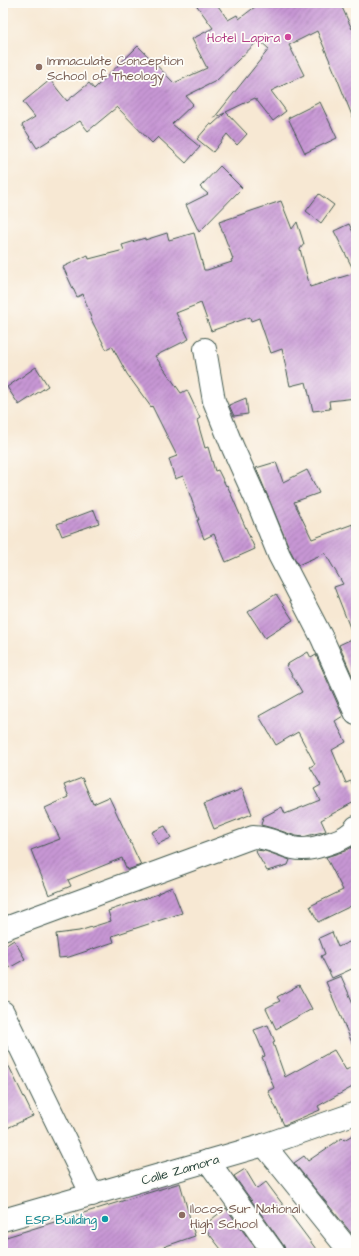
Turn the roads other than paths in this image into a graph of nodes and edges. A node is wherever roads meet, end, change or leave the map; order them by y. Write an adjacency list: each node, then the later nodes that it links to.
1 (205, 348): 2 (street)
2 (356, 714)
3 (356, 827): 4 (street)
4 (3, 930)
5 (3, 1012): 9 (street)
6 (356, 1112): 7 (street, Calle Zamora)
7 (264, 1145): 8 (street, Calle Zamora); 12 (street)
8 (208, 1161): 9 (street, Calle Zamora); 11 (street)
9 (92, 1195): 10 (street, Calle Zamora)
10 (3, 1220)
11 (274, 1253)
12 (351, 1253)

